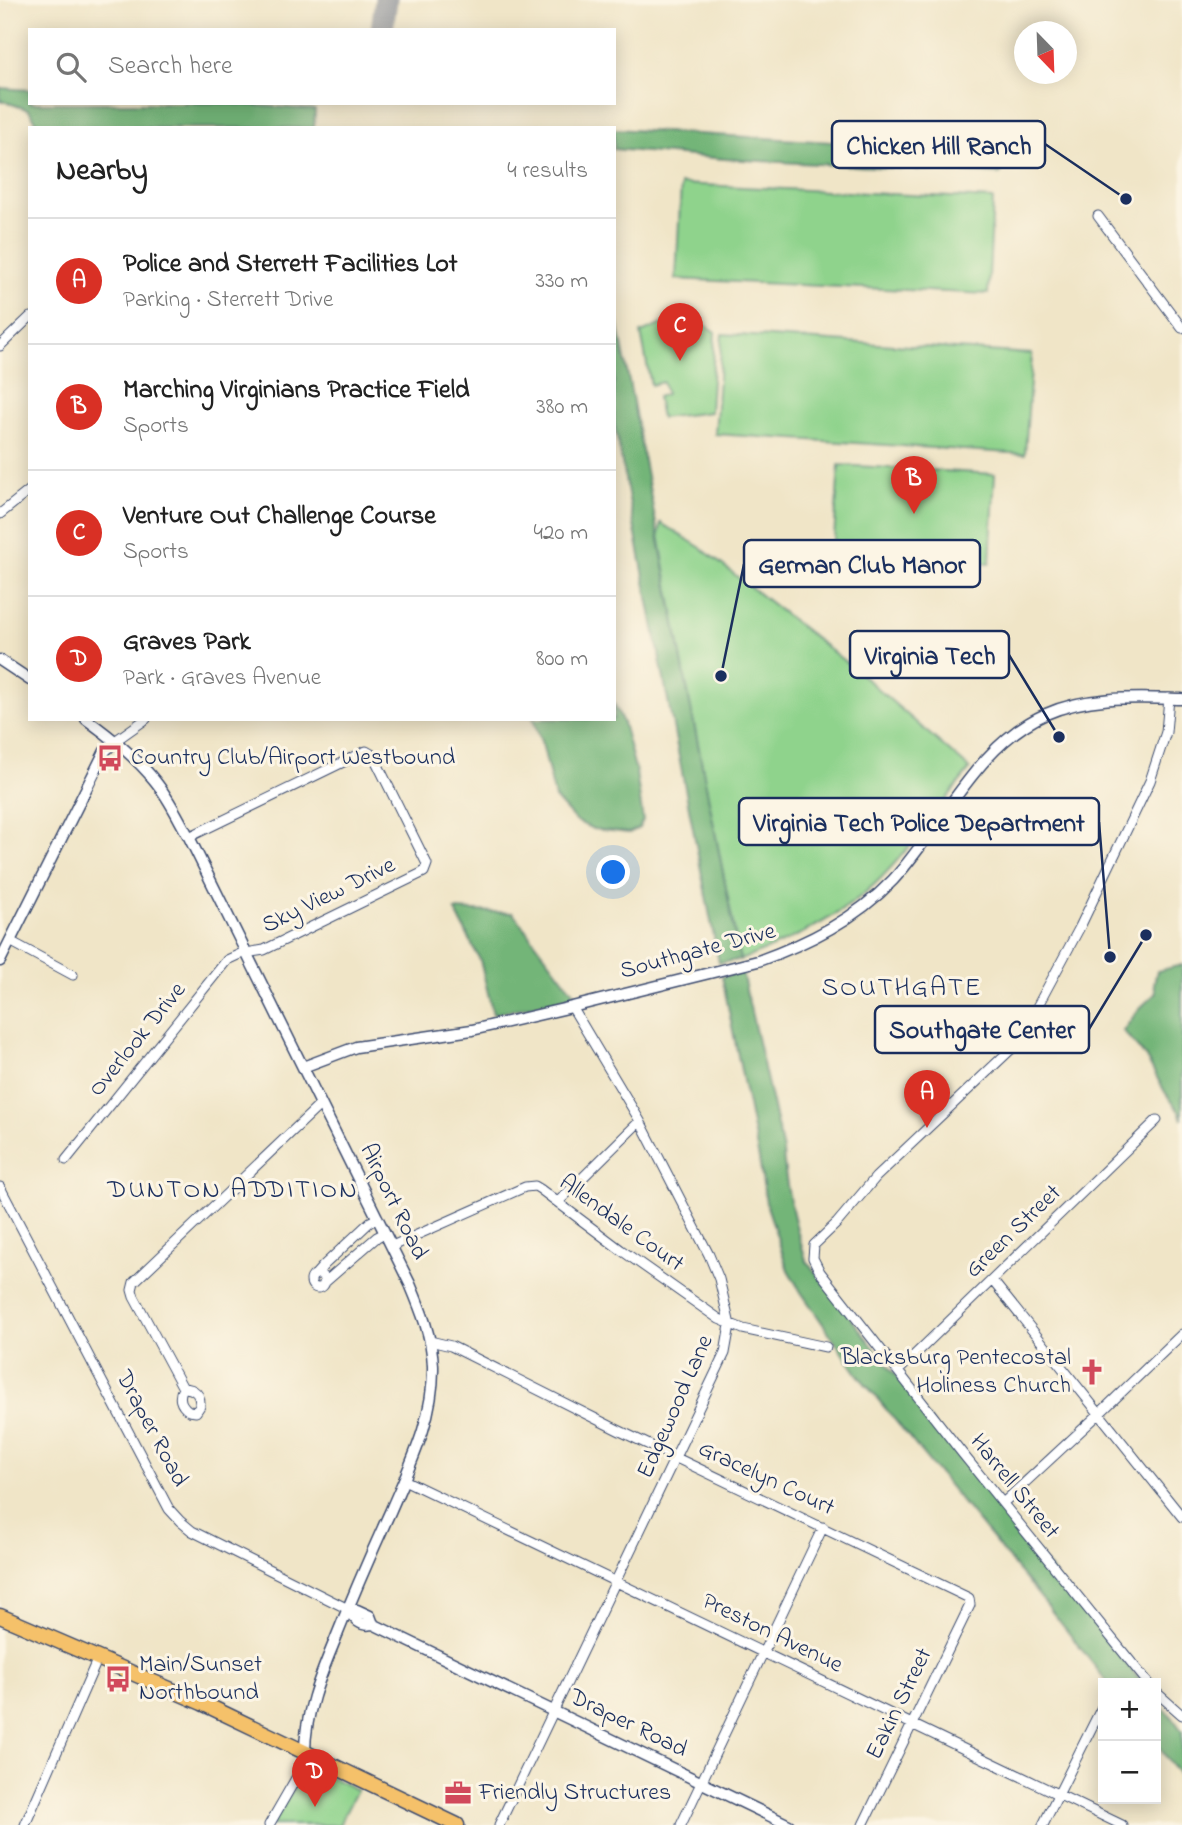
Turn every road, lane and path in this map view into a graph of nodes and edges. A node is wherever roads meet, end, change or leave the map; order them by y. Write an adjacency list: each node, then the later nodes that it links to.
1 (1098, 216): 3 (street)
2 (28, 319): 4 (street)
3 (1182, 328)
4 (0, 346)
5 (28, 492): 6 (street)
6 (0, 514)
7 (0, 660): 8 (street)
8 (28, 679)
9 (1170, 698): 10 (street, Southgate Drive); 19 (street, Southgate Drive); 35 (street, Harrell Street)
10 (1182, 698)
11 (89, 721): 13 (street, Airport Road)
12 (143, 721): 13 (street)
13 (115, 741): 14 (street, Airport Road); 15 (street)
14 (189, 837): 16 (street, Airport Road); 16 (street, Sky View Drive)
15 (10, 941): 17 (street); 18 (street)
16 (246, 953): 20 (street, Airport Road); 24 (street, Overlook Drive)
17 (0, 961)
18 (73, 975)
19 (572, 1007): 20 (street, Southgate Drive); 23 (street, Edgewood Lane)
20 (303, 1067): 21 (street, Airport Road)
21 (321, 1104): 27 (street, Airport Road); 36 (street)
22 (1157, 1120): 30 (street, Green Street)
23 (640, 1121): 26 (street); 31 (street, Edgewood Lane)
24 (66, 1160)
25 (0, 1187): 45 (street, Draper Road)
26 (558, 1202): 29 (street, Allendale Court); 31 (street, Allendale Court)
27 (378, 1217): 28 (street, Airport Road); 28 (street)
28 (385, 1233): 29 (street, Airport Road)
29 (392, 1246): 33 (street, Airport Road)
30 (992, 1280): 35 (street, Green Street); 37 (street)
31 (730, 1325): 34 (street, Allendale Court); 38 (street, Edgewood Lane)
32 (1182, 1334): 37 (street)
33 (430, 1341): 38 (street, Gracelyn Court); 39 (street, Airport Road)
34 (826, 1347)
35 (898, 1371): 40 (street, Harrell Street)
36 (183, 1388)
37 (1100, 1413): 40 (street); 41 (street)
38 (676, 1457): 42 (street, Gracelyn Court); 43 (street, Edgewood Lane)
39 (404, 1480): 43 (street, Preston Avenue); 45 (street, Airport Road)
40 (1003, 1503): 49 (street, Harrell Street)
41 (1182, 1517)
42 (823, 1527): 44 (street, Gracelyn Court); 47 (street)
43 (616, 1581): 47 (street, Preston Avenue); 51 (street, Edgewood Lane)
44 (970, 1600): 54 (street, Eakin Street)
45 (348, 1609): 51 (street, Draper Road); 55 (street, Airport Road)
46 (0, 1616): 48 (main road)
47 (765, 1652): 54 (street, Preston Avenue); 56 (street)
48 (98, 1658): 55 (main road); 58 (street)
49 (1144, 1678)
50 (1161, 1696): 52 (street)
51 (553, 1710): 56 (street, Draper Road); 61 (street, Edgewood Lane)
52 (1181, 1712)
53 (1098, 1715): 57 (street)
54 (912, 1723): 57 (street, Preston Avenue); 64 (street, Eakin Street)
55 (304, 1752): 59 (street); 60 (main road)
56 (701, 1783): 62 (street); 63 (street, Draper Road)
57 (1058, 1794): 65 (street); 66 (street, Preston Avenue)
58 (25, 1825)
59 (269, 1825)
60 (457, 1825)
61 (499, 1825)
62 (681, 1825)
63 (789, 1825)
64 (863, 1825)
65 (1043, 1825)
66 (1122, 1825)

